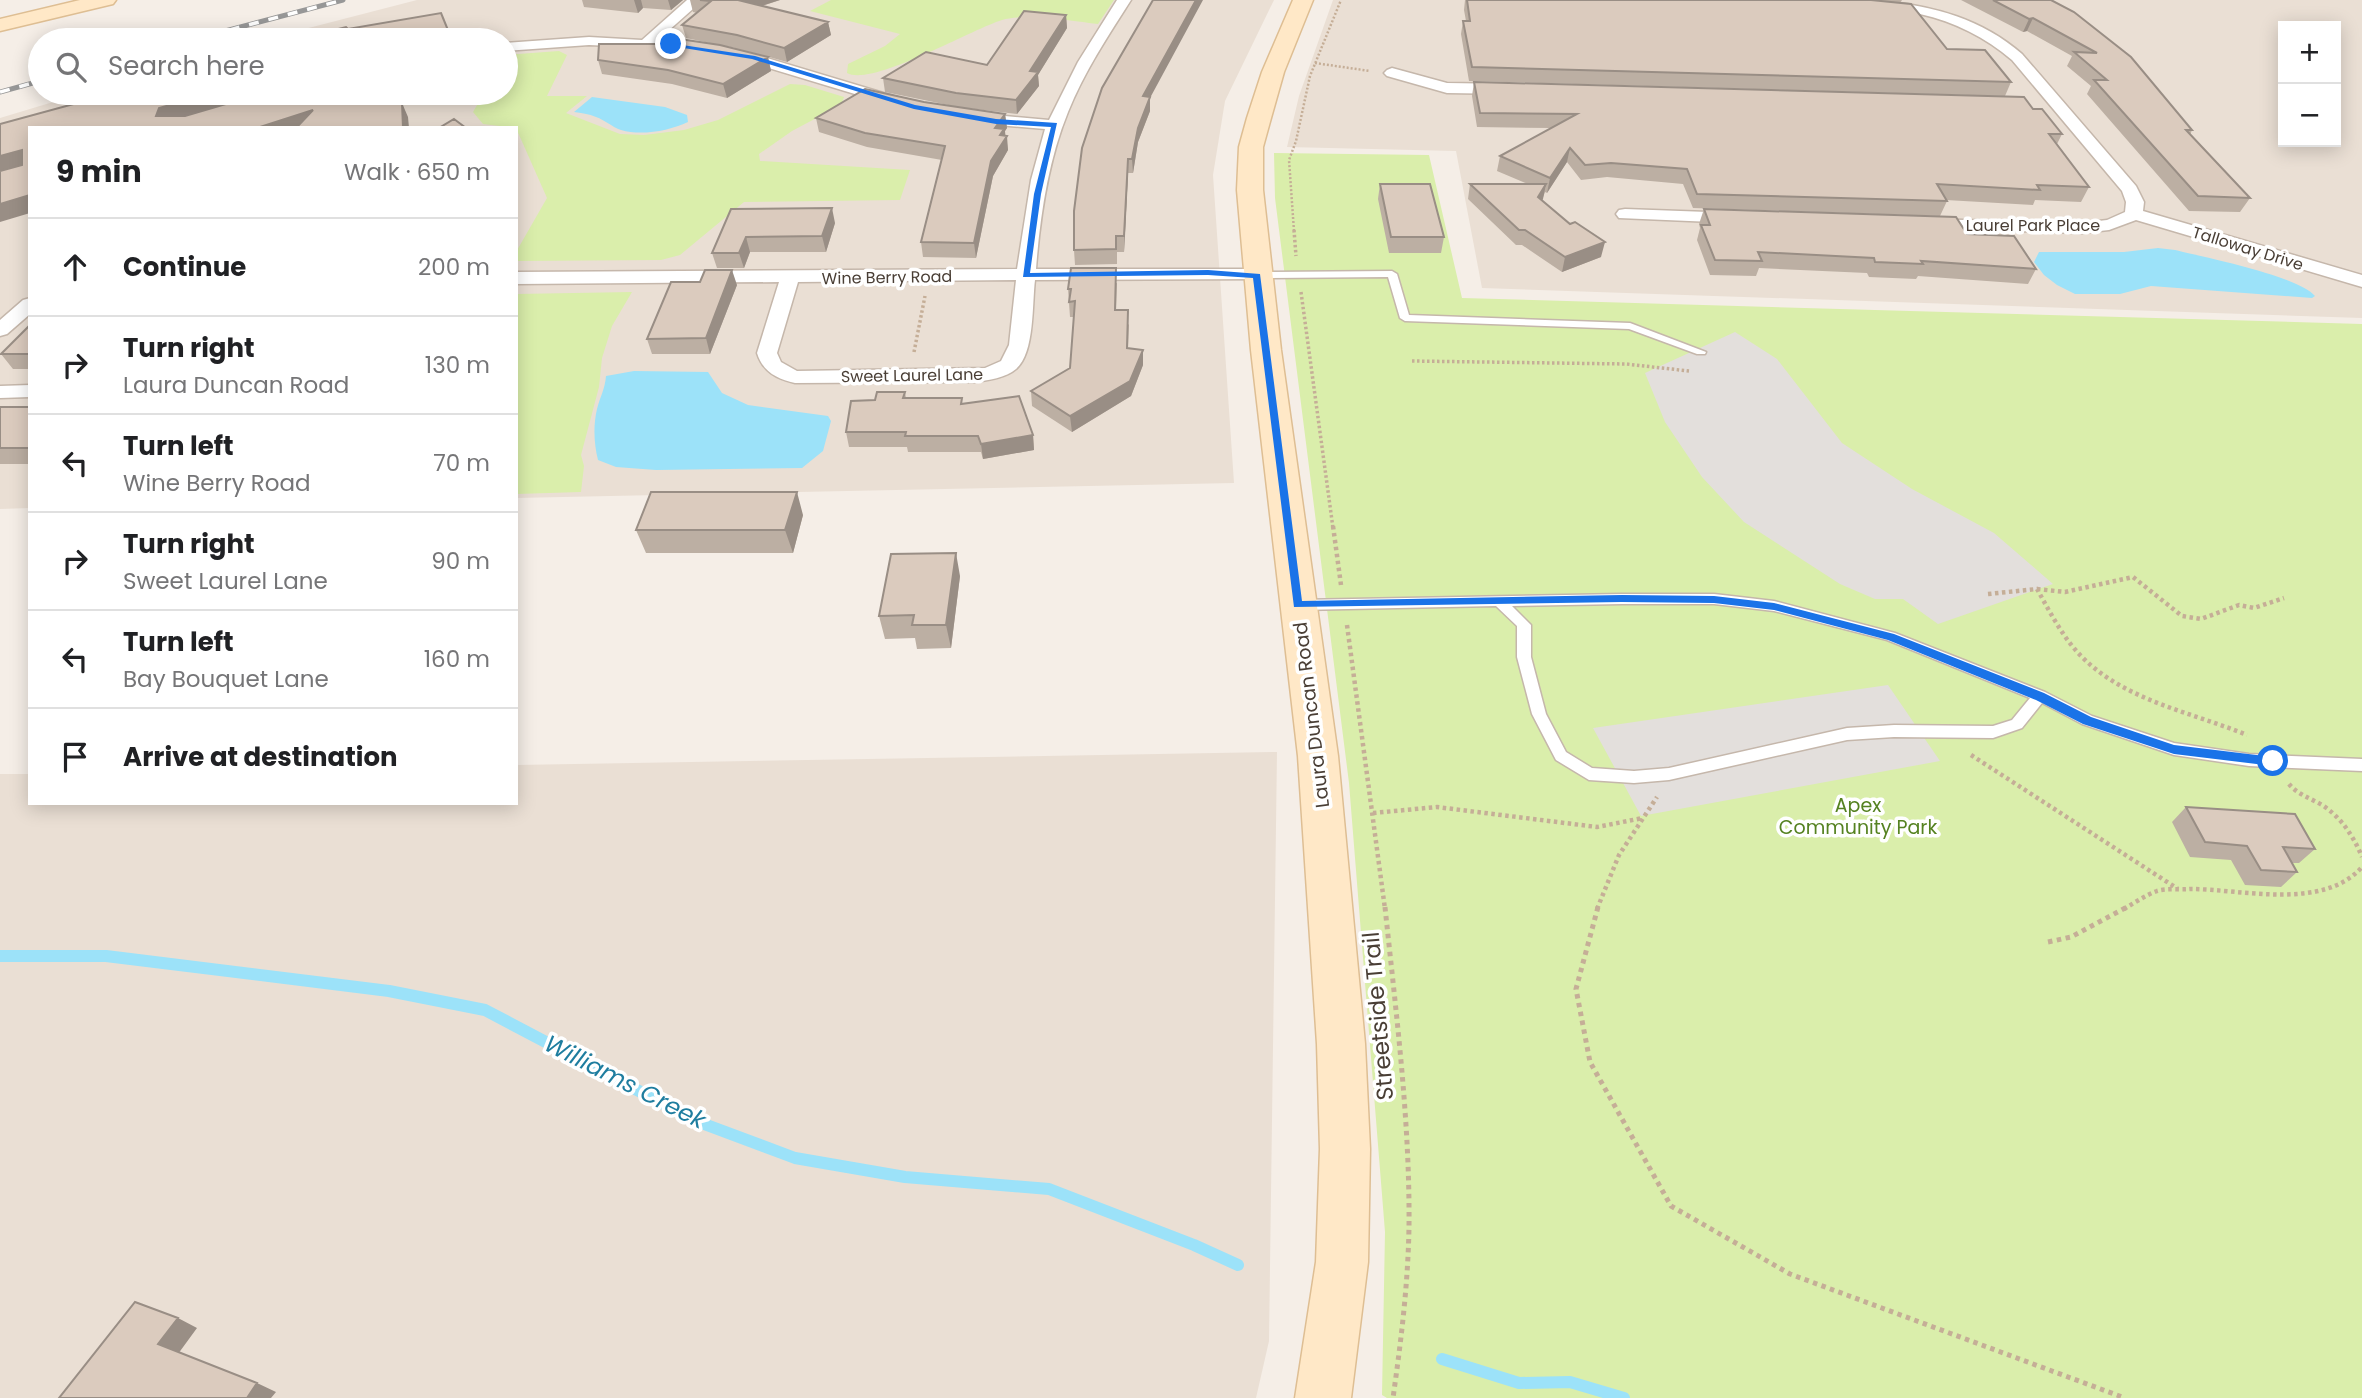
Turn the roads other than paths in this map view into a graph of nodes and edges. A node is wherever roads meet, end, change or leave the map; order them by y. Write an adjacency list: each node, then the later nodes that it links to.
1 (106, 0): 6 (street)
2 (696, 0): 7 (street)
3 (1124, 0): 15 (street, Sweet Laurel Lane)
4 (1303, 0): 21 (street, Laura Duncan Road)
5 (1859, 4): 12 (street)
6 (1, 24)
7 (648, 42): 8 (street); 13 (street)
8 (518, 46)
9 (1392, 73): 10 (street)
10 (1526, 90)
11 (2029, 104): 12 (street)
12 (2057, 104): 17 (street)
13 (914, 107)
14 (955, 115): 15 (street)
15 (1055, 125): 20 (street, Sweet Laurel Lane)
16 (1625, 214): 18 (street)
17 (2134, 214): 19 (street, Laurel Park Place); 24 (street, Talloway Drive)
18 (1759, 218)
19 (1909, 223)
20 (1026, 275): 21 (street, Wine Berry Road); 23 (street, Wine Berry Road); 23 (street, Sweet Laurel Lane)
21 (1257, 275): 27 (lane); 31 (street, Laura Duncan Road)
22 (518, 278): 23 (street, Wine Berry Road)
23 (790, 278)
24 (2362, 281)
25 (28, 306): 26 (street)
26 (0, 330)
27 (1701, 352)
28 (28, 391): 29 (street)
29 (0, 392)
30 (1500, 602): 31 (lane); 32 (lane); 32 (lane)
31 (1297, 605): 34 (street, Laura Duncan Road)
32 (2040, 696): 33 (lane)
33 (2362, 765)
34 (1323, 1398)

